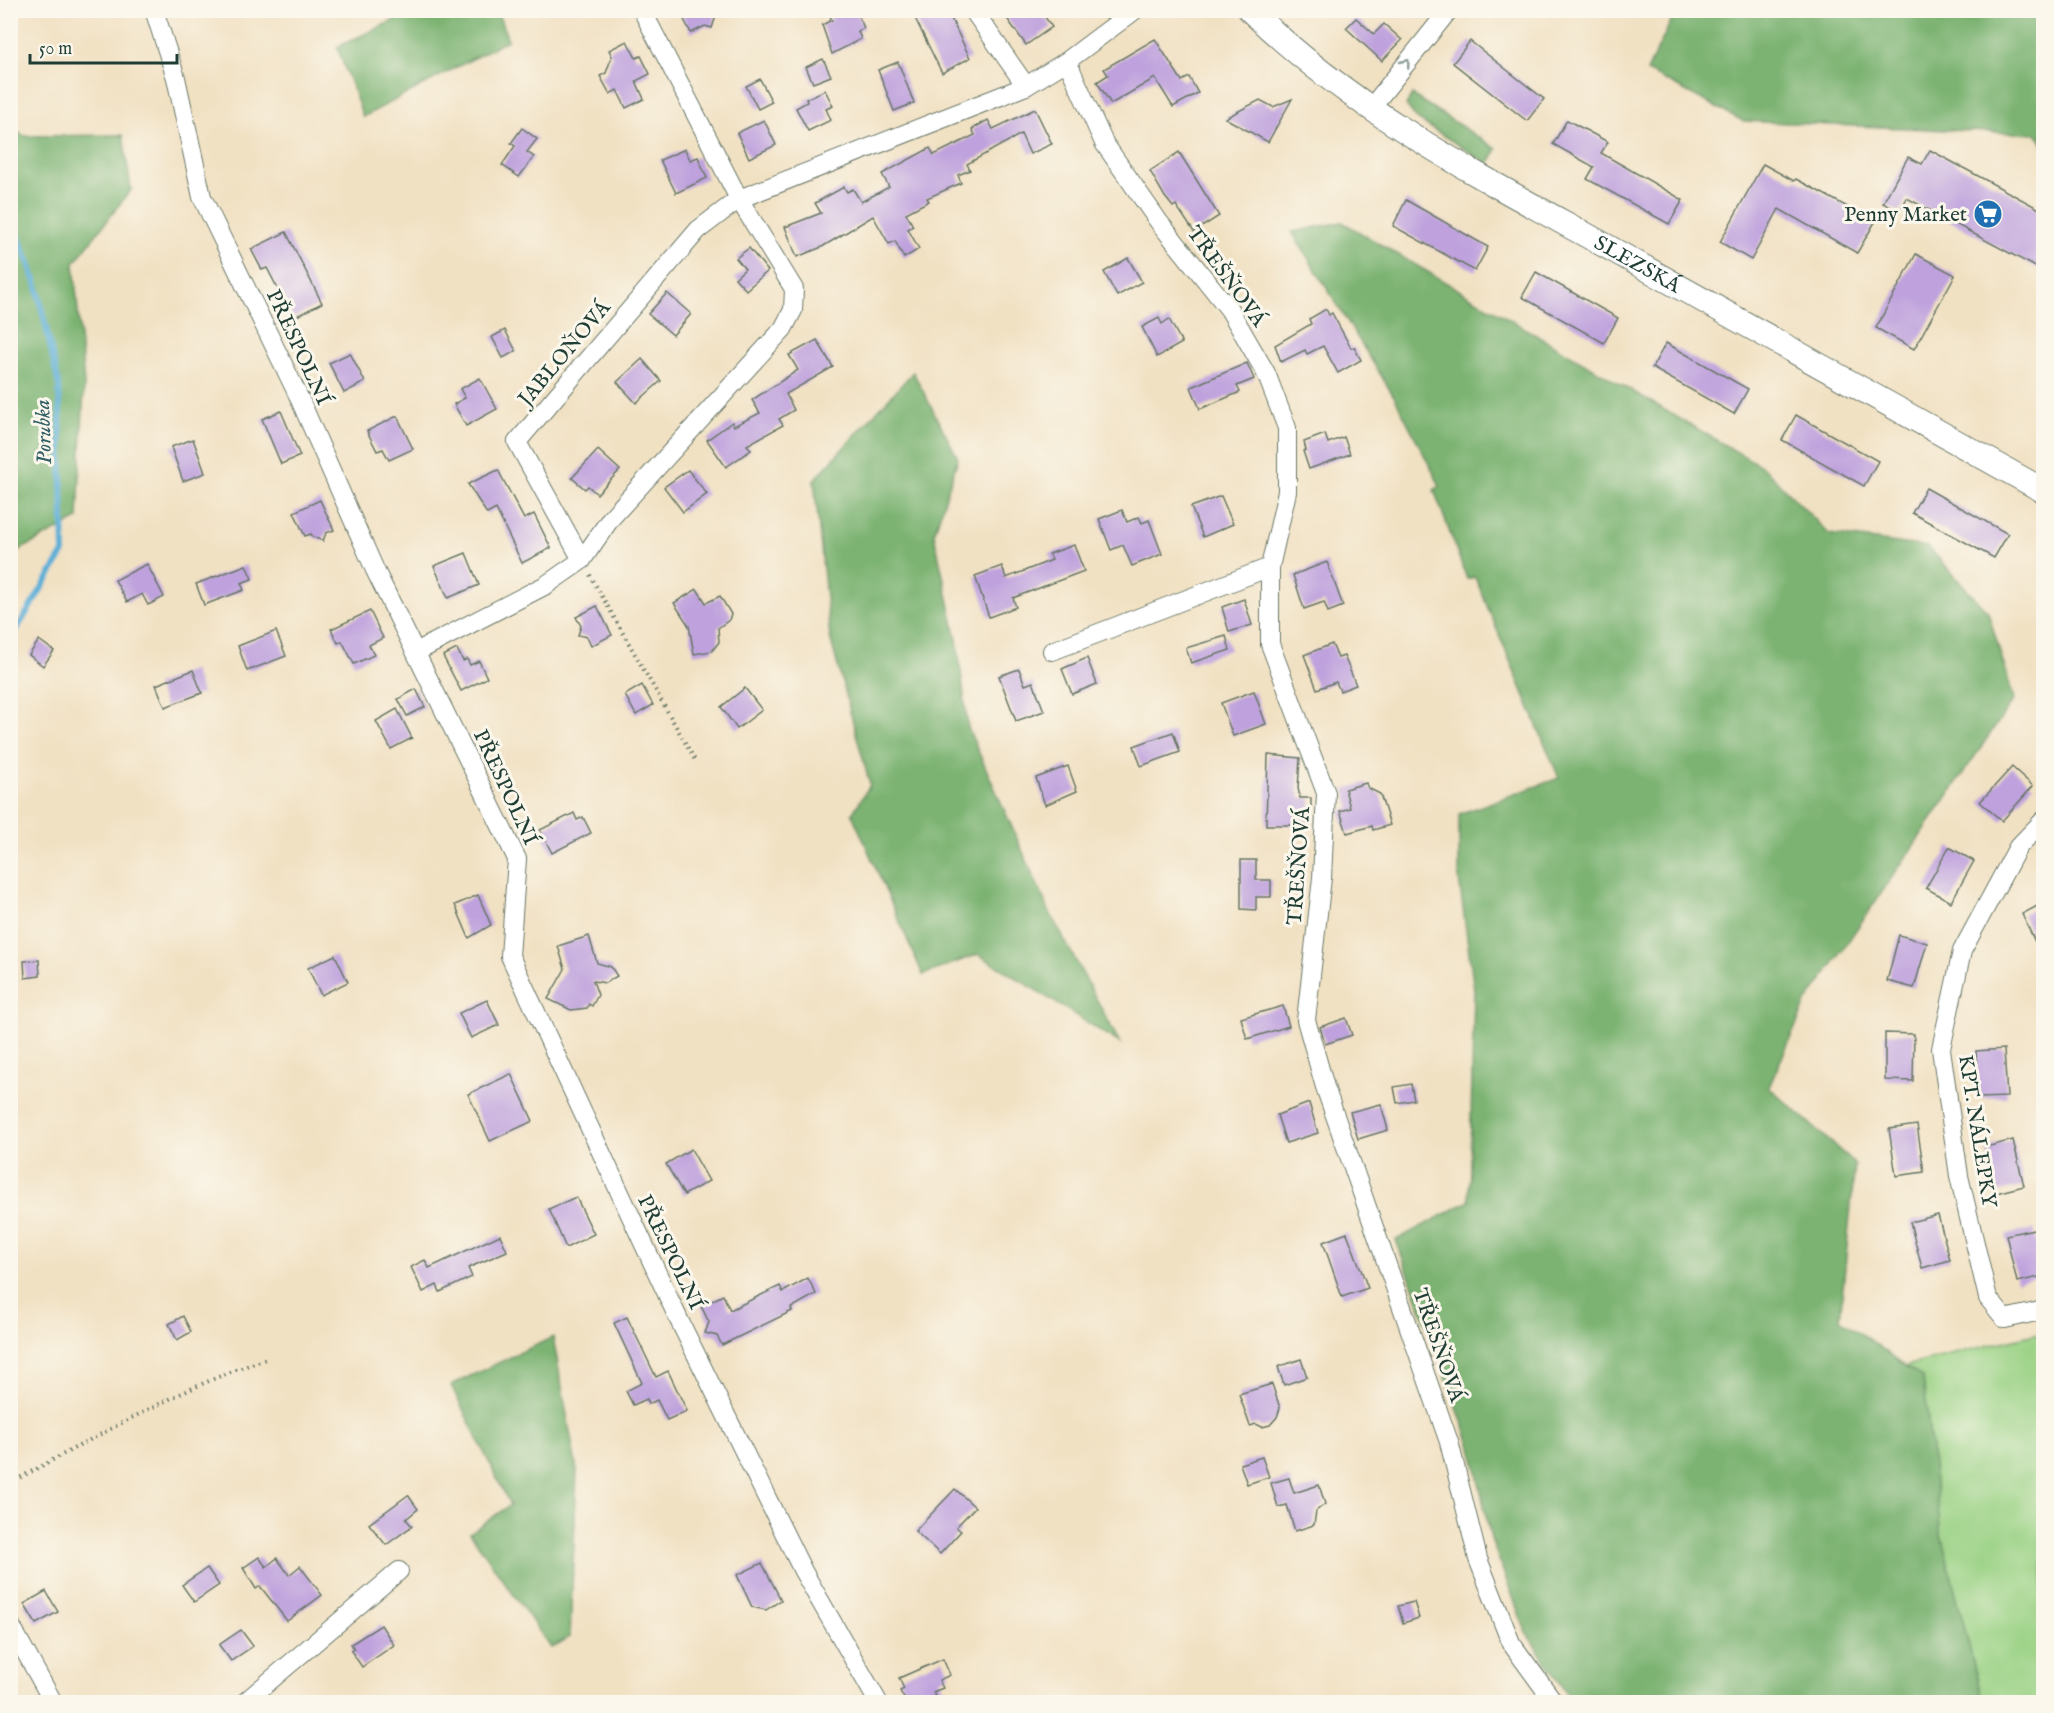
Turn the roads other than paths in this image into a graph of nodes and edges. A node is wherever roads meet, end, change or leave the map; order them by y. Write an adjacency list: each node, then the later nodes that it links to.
1 (154, 10): 15 (street, PŘESPOLNÍ)
2 (642, 10): 10 (street)
3 (973, 10): 8 (street)
4 (1135, 10): 7 (street, JABLOŇOVÁ)
5 (1250, 10): 9 (street, SLEZSKÁ)
6 (1449, 10): 9 (street, one-way to 6)
7 (1067, 61): 8 (street, JABLOŇOVÁ); 13 (street, TŘEŠŇOVÁ)
8 (1026, 86): 10 (street, JABLOŇOVÁ)
9 (1370, 109): 11 (street, SLEZSKÁ)
10 (739, 199): 12 (street); 12 (street, JABLOŇOVÁ)
11 (2043, 491)
12 (582, 560): 15 (street)
13 (1270, 567): 14 (street); 23 (street, TŘEŠŇOVÁ)
14 (1052, 651)
15 (416, 652): 22 (street, PŘESPOLNÍ)
16 (2043, 820): 17 (street, KPT. NÁLEPKY)
17 (2043, 1310)
18 (399, 1571): 21 (street)
19 (10, 1624): 20 (street)
20 (53, 1702)
21 (245, 1702)
22 (878, 1702)
23 (1554, 1702)

